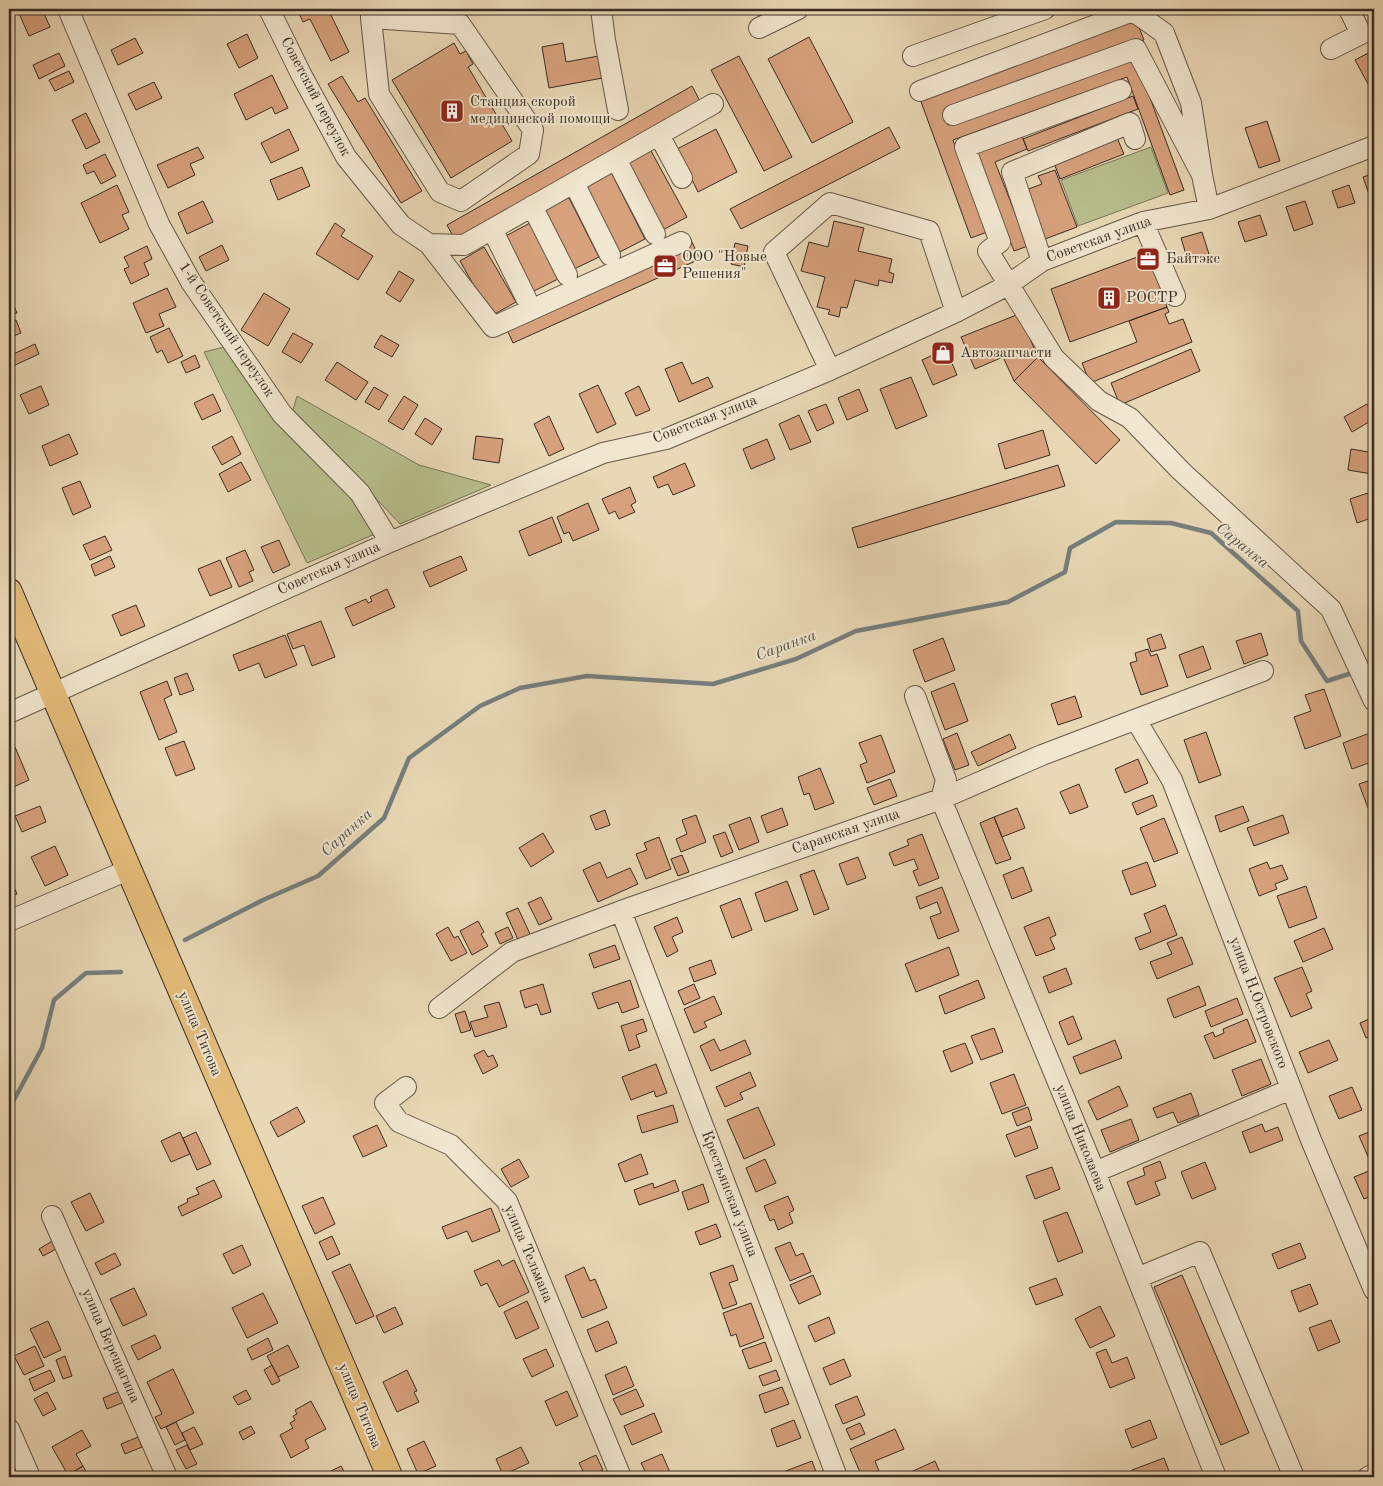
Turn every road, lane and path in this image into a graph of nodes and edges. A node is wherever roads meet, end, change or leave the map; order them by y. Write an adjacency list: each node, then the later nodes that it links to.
1 (68, 9): 40 (street, 1-й Советский переулок)
2 (269, 9): 31 (street, Советский переулок)
3 (600, 9): 16 (street)
4 (798, 9): 9 (street)
5 (1044, 9): 12 (street)
6 (1155, 9): 10 (street)
7 (1349, 9): 11 (street)
8 (371, 13): 8 (street)
9 (759, 28)
10 (1164, 33): 14 (street); 22 (street)
11 (1331, 49)
12 (913, 56)
13 (1121, 90): 35 (street)
14 (920, 91)
15 (713, 104): 18 (street)
16 (618, 110)
17 (953, 115): 22 (street)
18 (659, 135): 21 (street); 23 (street)
19 (1135, 139): 33 (street)
20 (1374, 146): 26 (street, Советская улица)
21 (616, 159): 24 (street); 29 (street)
22 (1202, 176): 26 (street)
23 (682, 178)
24 (574, 183): 25 (street); 32 (street)
25 (532, 206): 28 (street); 34 (street)
26 (1208, 209): 27 (street, Советская улица)
27 (1143, 222): 33 (street, Советская улица); 36 (street)
28 (492, 229): 31 (street); 37 (street)
29 (655, 234)
30 (681, 242): 31 (street, Советский переулок)
31 (429, 244)
32 (610, 256)
33 (1042, 260): 35 (street, Советская улица)
34 (567, 275)
35 (1008, 285): 38 (street, Советская улица); 45 (street)
36 (1175, 296)
37 (526, 298)
38 (956, 312): 39 (street, Советская улица); 39 (street)
39 (830, 370): 40 (street, Советская улица)
40 (390, 542): 43 (street, Советская улица)
41 (9, 591): 43 (main road, улица Титова)
42 (1263, 671): 47 (street, Саранская улица)
43 (52, 694): 46 (street, Советская улица); 49 (main road, улица Титова)
44 (915, 696): 48 (street)
45 (1374, 701)
46 (9, 713)
47 (1136, 720): 48 (street, Саранская улица); 54 (street, улица Н.Островского)
48 (941, 799): 50 (street, Саранская улица); 55 (street, улица Николаева)
49 (128, 870): 51 (street); 63 (main road, улица Титова)
50 (621, 911): 52 (street, Саранская улица); 65 (street, Крестьянская улица)
51 (9, 921)
52 (439, 1008)
53 (406, 1087): 64 (street, улица Тельмана)
54 (1291, 1089): 55 (street); 58 (street, улица Н.Островского)
55 (1095, 1172): 57 (street, улица Николаева)
56 (52, 1216): 62 (street, улица Верещагина)
57 (1137, 1278): 66 (street, улица Николаева); 67 (street)
58 (1374, 1290)
59 (9, 1429): 61 (street)
60 (1374, 1474): 68 (street)
61 (30, 1477)
62 (167, 1477)
63 (390, 1477)
64 (621, 1477)
65 (837, 1477)
66 (1216, 1477)
67 (1294, 1477)
68 (1368, 1477)

